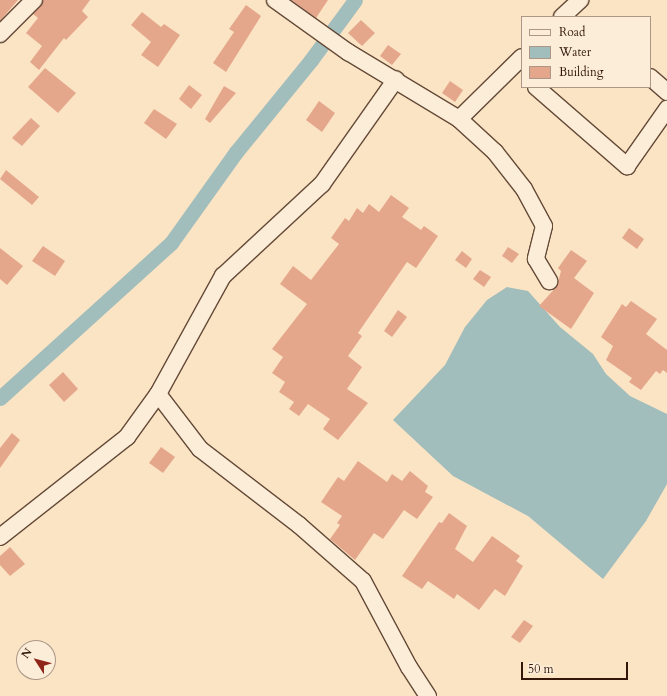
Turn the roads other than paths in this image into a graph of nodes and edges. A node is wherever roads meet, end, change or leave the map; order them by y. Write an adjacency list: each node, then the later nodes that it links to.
1 (34, 0): 3 (street)
2 (275, 0): 6 (street)
3 (0, 34)
4 (519, 66): 10 (street)
5 (651, 78): 8 (street)
6 (396, 79): 10 (street); 12 (street)
7 (537, 88): 9 (street)
8 (667, 92)
9 (667, 110)
10 (459, 119): 11 (street)
11 (549, 281)
12 (158, 394): 13 (street); 14 (street)
13 (0, 537)
14 (428, 696)

